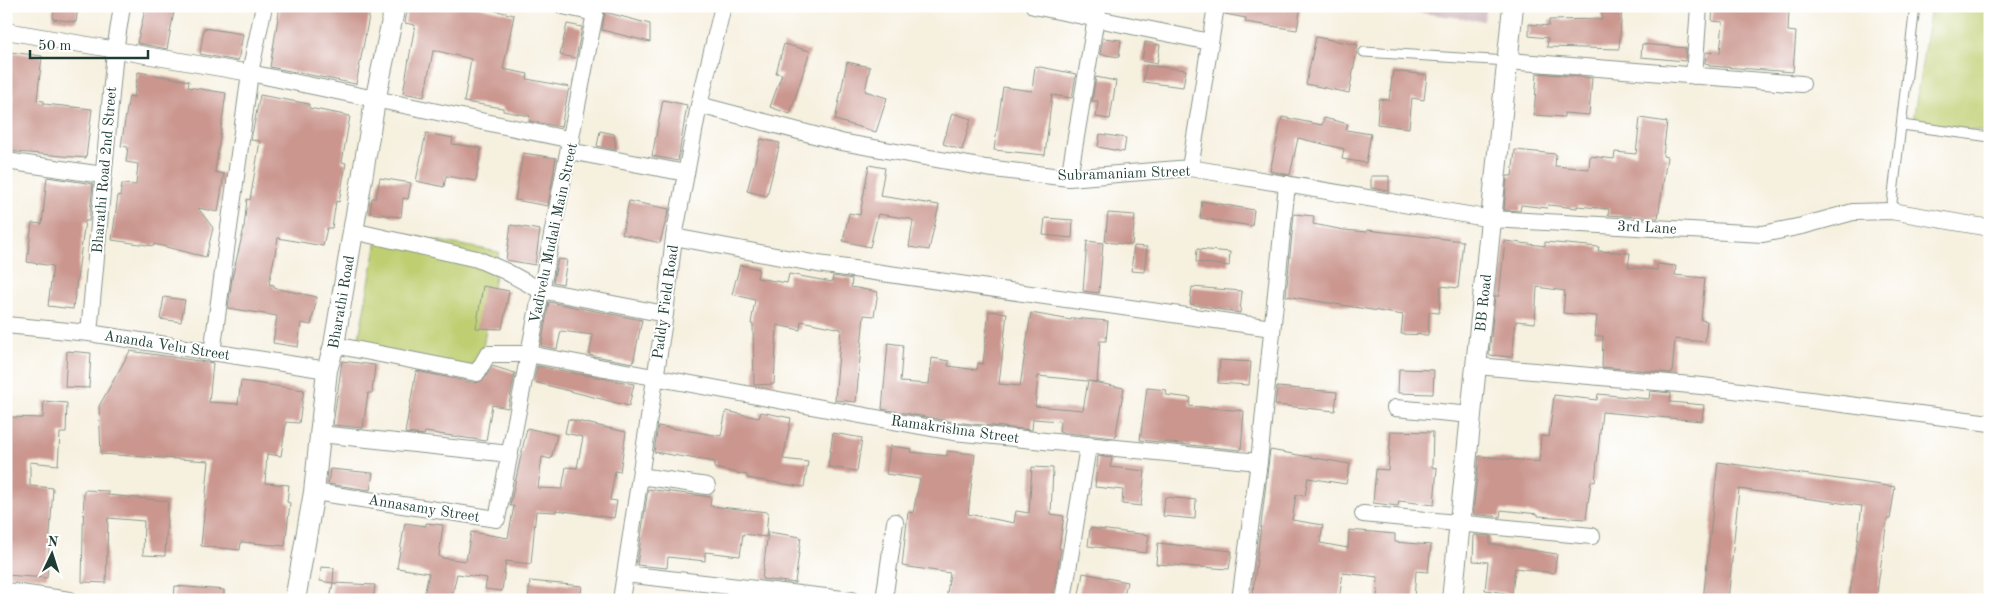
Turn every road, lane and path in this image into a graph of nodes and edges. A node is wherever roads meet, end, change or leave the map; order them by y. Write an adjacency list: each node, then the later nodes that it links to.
1 (122, 6): 14 (street, Bharathi Road 2nd Street)
2 (264, 6): 17 (street)
3 (395, 6): 20 (street, Bharathi Road)
4 (563, 6): 24 (street, Vadivelu Mudali Main Street)
5 (723, 6): 21 (street, Paddy Field Road)
6 (1034, 6): 11 (street)
7 (1216, 6): 13 (street)
8 (1513, 6): 16 (street, BB Road)
9 (1700, 6): 18 (street)
10 (1915, 6): 22 (lane)
11 (1097, 13): 13 (street); 29 (street)
12 (6, 31): 14 (street)
13 (1210, 42): 26 (street)
14 (115, 51): 17 (street); 28 (street, Bharathi Road 2nd Street)
15 (1364, 52): 16 (lane)
16 (1508, 61): 18 (street); 32 (street, BB Road)
17 (250, 73): 20 (street); 42 (street)
18 (1694, 76): 19 (street)
19 (1802, 84)
20 (375, 101): 24 (street); 34 (street, Bharathi Road)
21 (699, 105): 27 (street, Paddy Field Road); 29 (street, Subramaniam Street)
22 (1902, 125): 23 (lane); 31 (lane)
23 (1990, 137)
24 (571, 146): 27 (street); 36 (street, Vadivelu Mudali Main Street)
25 (6, 161): 28 (street)
26 (1190, 168): 29 (street, Subramaniam Street); 30 (street, Subramaniam Street)
27 (686, 173): 35 (street, Paddy Field Road)
28 (103, 175): 40 (street, Bharathi Road 2nd Street)
29 (1069, 178)
30 (1287, 184): 32 (street, Subramaniam Street); 39 (street)
31 (1891, 211): 32 (street, 3rd Lane); 33 (street, 3rd Lane)
32 (1492, 219): 44 (street, BB Road)
33 (1990, 228)
34 (353, 231): 36 (street); 41 (street, Bharathi Road)
35 (674, 237): 37 (street, Paddy Field Road); 39 (street)
36 (540, 290): 37 (street); 43 (street, Vadivelu Mudali Main Street)
37 (665, 314): 46 (street, Paddy Field Road)
38 (6, 325): 40 (street, Ananda Velu Street)
39 (1272, 328): 53 (street)
40 (90, 333): 42 (street, Ananda Velu Street)
41 (334, 345): 43 (street, Ramakrishna Street); 45 (street, Bharathi Road)
42 (212, 353): 45 (street, Ananda Velu Street)
43 (528, 354): 46 (street, Ramakrishna Street); 52 (street, Vadivelu Mudali Main Street)
44 (1477, 366): 48 (street, BB Road); 49 (street)
45 (327, 370): 50 (street, Bharathi Road)
46 (654, 376): 51 (street, Ramakrishna Street); 54 (street, Paddy Field Road)
47 (1394, 408): 48 (street)
48 (1472, 415): 59 (street, BB Road)
49 (1990, 422)
50 (320, 434): 52 (street); 56 (street, Bharathi Road)
51 (1088, 447): 53 (street, Ramakrishna Street); 68 (street)
52 (510, 454): 56 (street, Annasamy Street)
53 (1259, 462): 69 (street)
54 (640, 476): 55 (street); 61 (street, Paddy Field Road)
55 (707, 486)
56 (314, 492): 64 (street, Bharathi Road)
57 (1363, 514): 59 (street)
58 (895, 522): 67 (street)
59 (1461, 524): 60 (street); 70 (street, BB Road)
60 (1592, 536)
61 (625, 574): 65 (street, Paddy Field Road); 66 (street)
62 (6, 591): 63 (street)
63 (70, 600)
64 (295, 600)
65 (621, 600)
66 (852, 600)
67 (884, 600)
68 (1063, 600)
69 (1240, 600)
70 (1452, 600)

